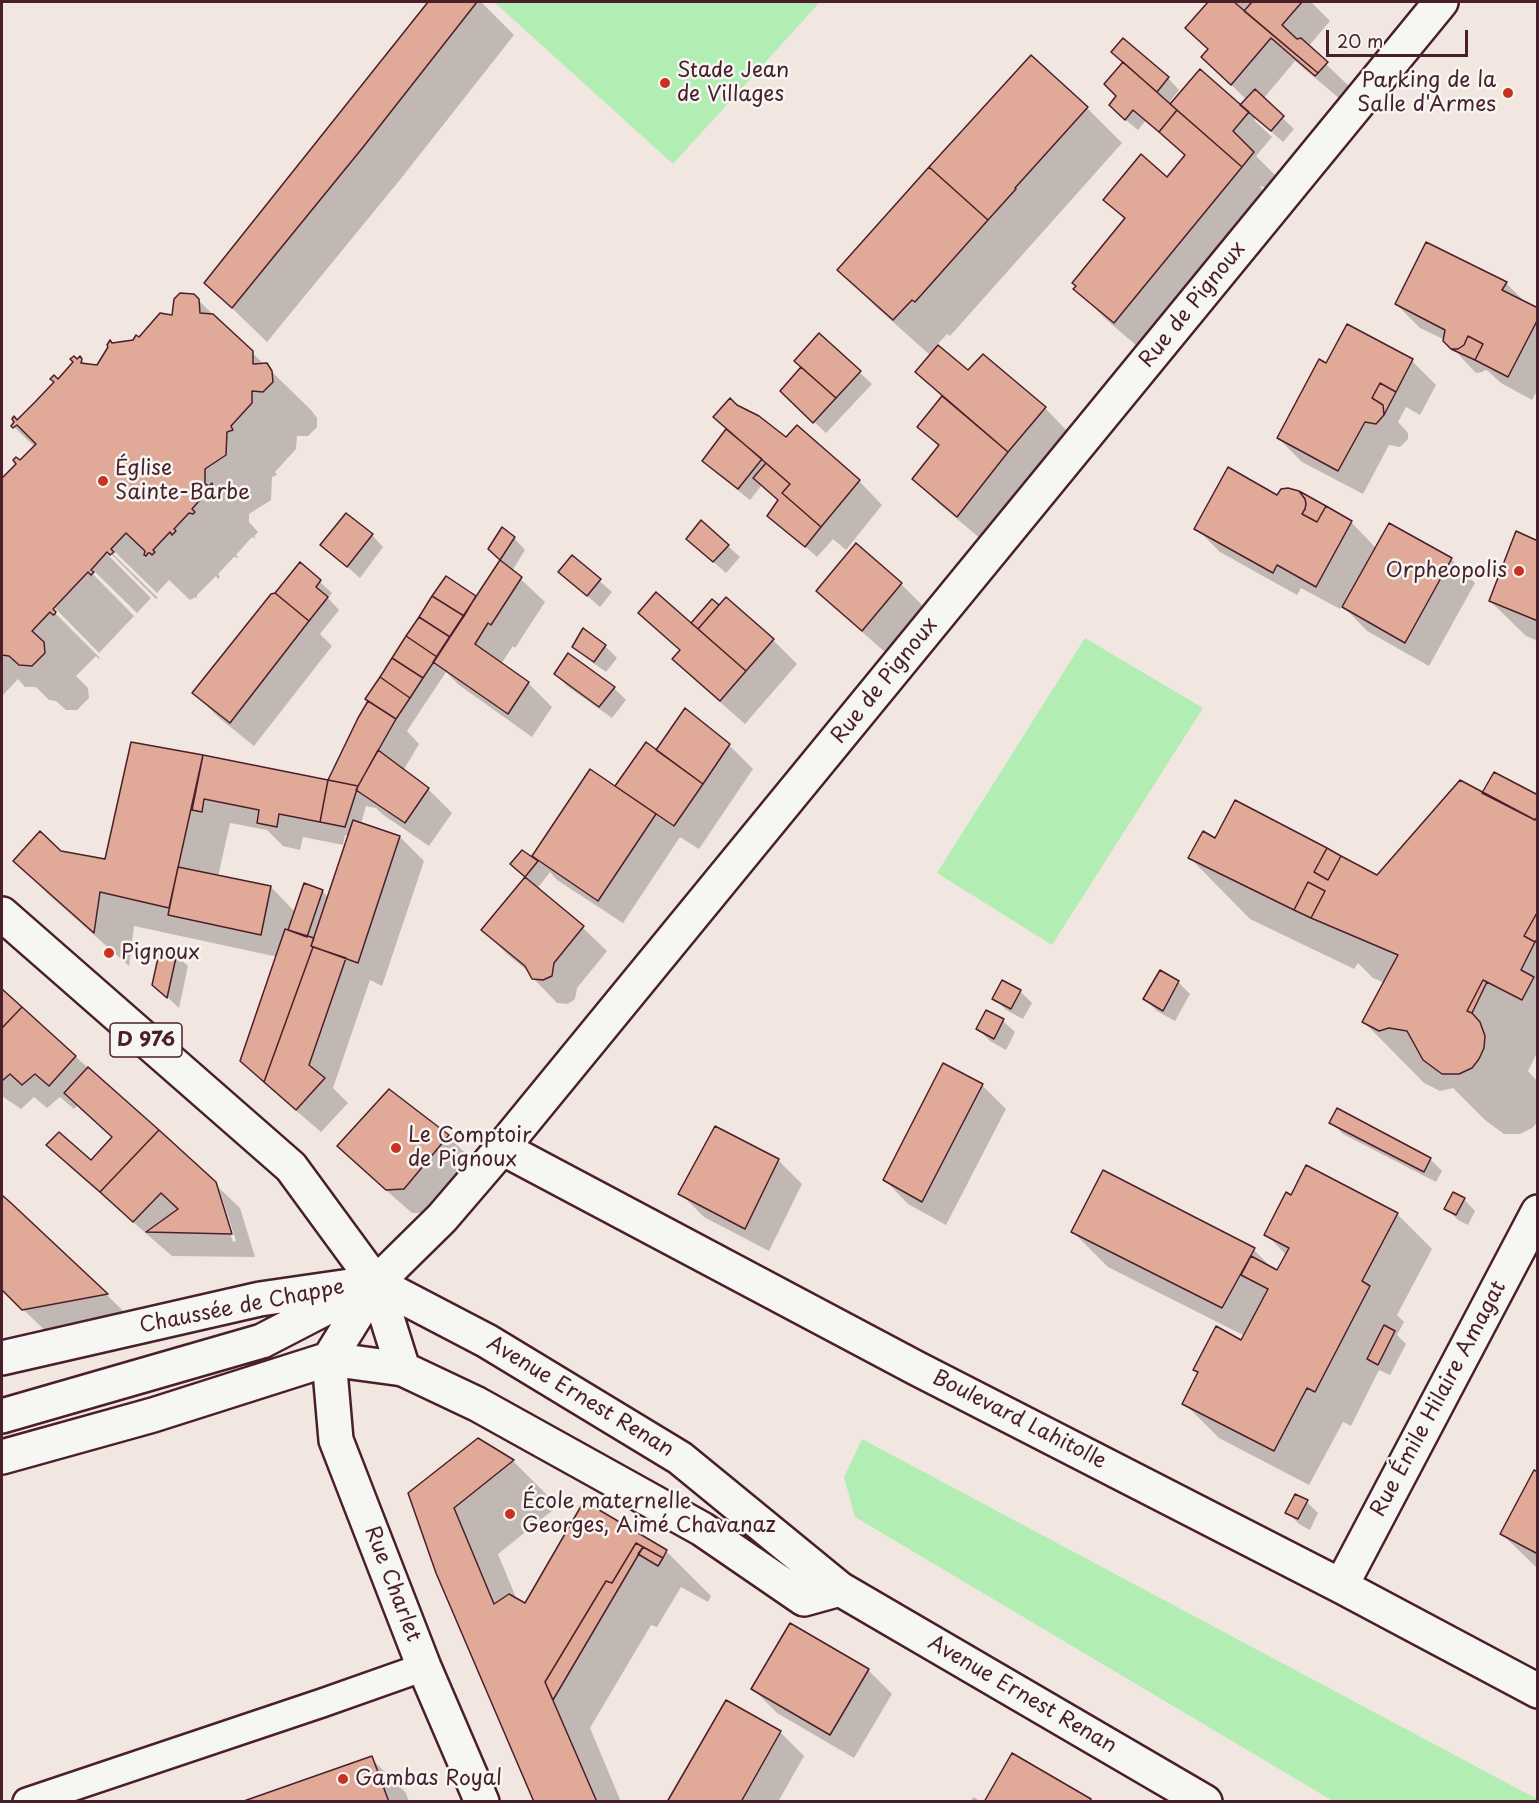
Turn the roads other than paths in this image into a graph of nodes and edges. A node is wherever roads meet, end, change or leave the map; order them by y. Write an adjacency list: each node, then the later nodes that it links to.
1 (1441, 2): 3 (main road, Rue de Pignoux)
2 (2, 914): 5 (main road, D 976)
3 (502, 1148): 5 (main road, Rue de Pignoux); 11 (main road, Boulevard Lahitolle)
4 (1538, 1212): 11 (main road, Rue Émile Hilaire Amagat)
5 (376, 1283): 6 (main road, Chaussée de Chappe); 7 (main road, Rue de Pignoux); 8 (main road); 9 (main road, Chaussée de Chappe); 12 (main road, Avenue Ernest Renan)
6 (2, 1358)
7 (329, 1359): 8 (main road); 10 (main road); 13 (main road, Rue Charlet)
8 (403, 1369): 12 (main road)
9 (2, 1416)
10 (2, 1457)
11 (1341, 1586): 14 (main road, Boulevard Lahitolle)
12 (840, 1589): 17 (main road, Avenue Ernest Renan)
13 (424, 1667): 15 (lane); 16 (main road, Rue Charlet)
14 (1538, 1691)
15 (27, 1802)
16 (482, 1802)
17 (1205, 1802)

